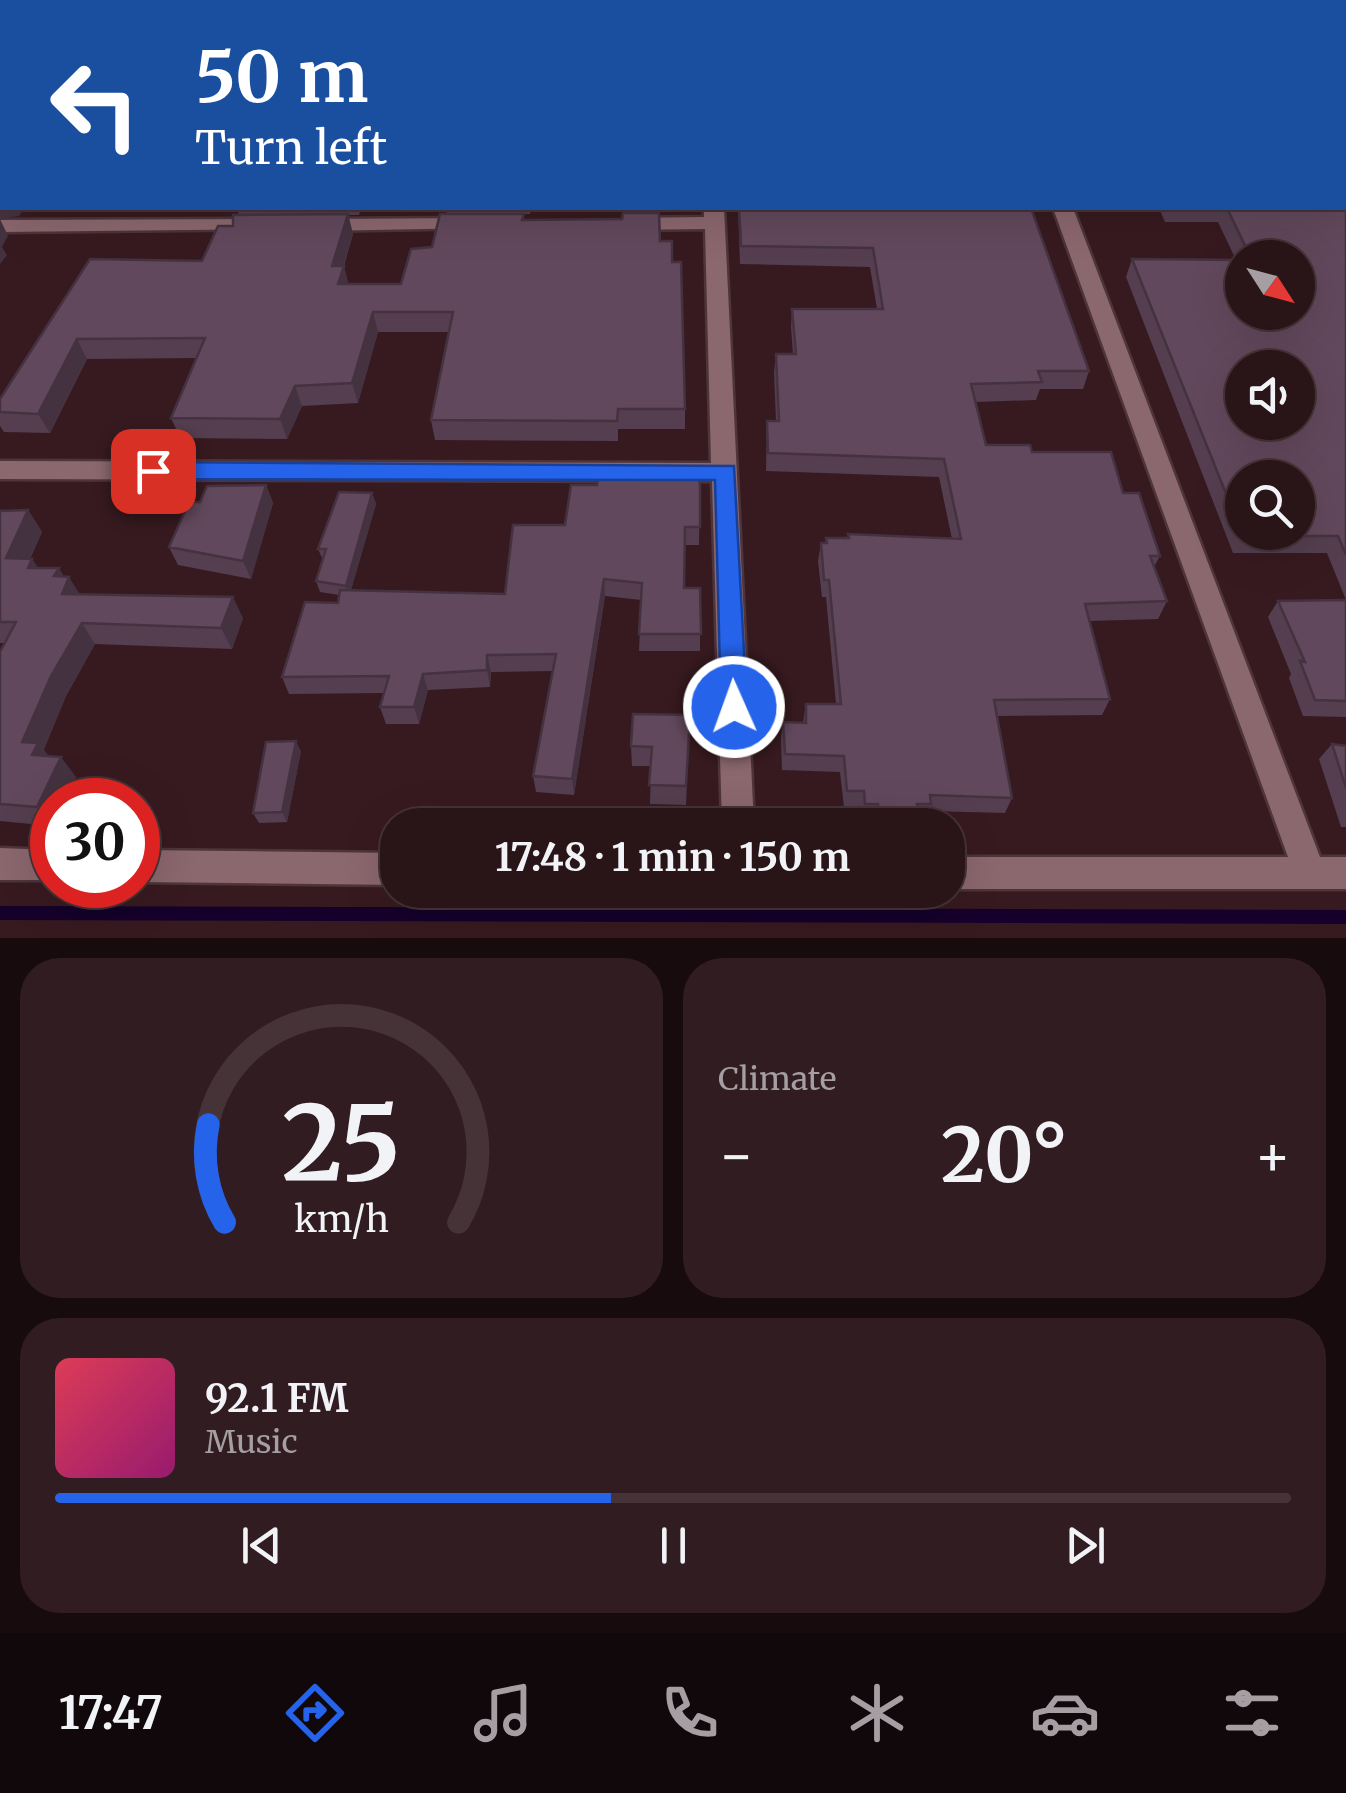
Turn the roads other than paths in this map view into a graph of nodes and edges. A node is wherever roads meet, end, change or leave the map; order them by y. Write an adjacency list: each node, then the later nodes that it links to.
1 (1064, 210): 14 (street)
2 (714, 215): 4 (street); 7 (street)
3 (496, 224): 5 (street)
4 (595, 224)
5 (0, 226)
6 (0, 470): 7 (street)
7 (726, 472): 8 (street)
8 (737, 808)
9 (0, 864): 10 (street)
10 (30, 865)
11 (160, 866): 12 (street)
12 (380, 868)
13 (965, 872): 14 (street)
14 (1310, 873): 15 (street)
15 (1346, 873)

